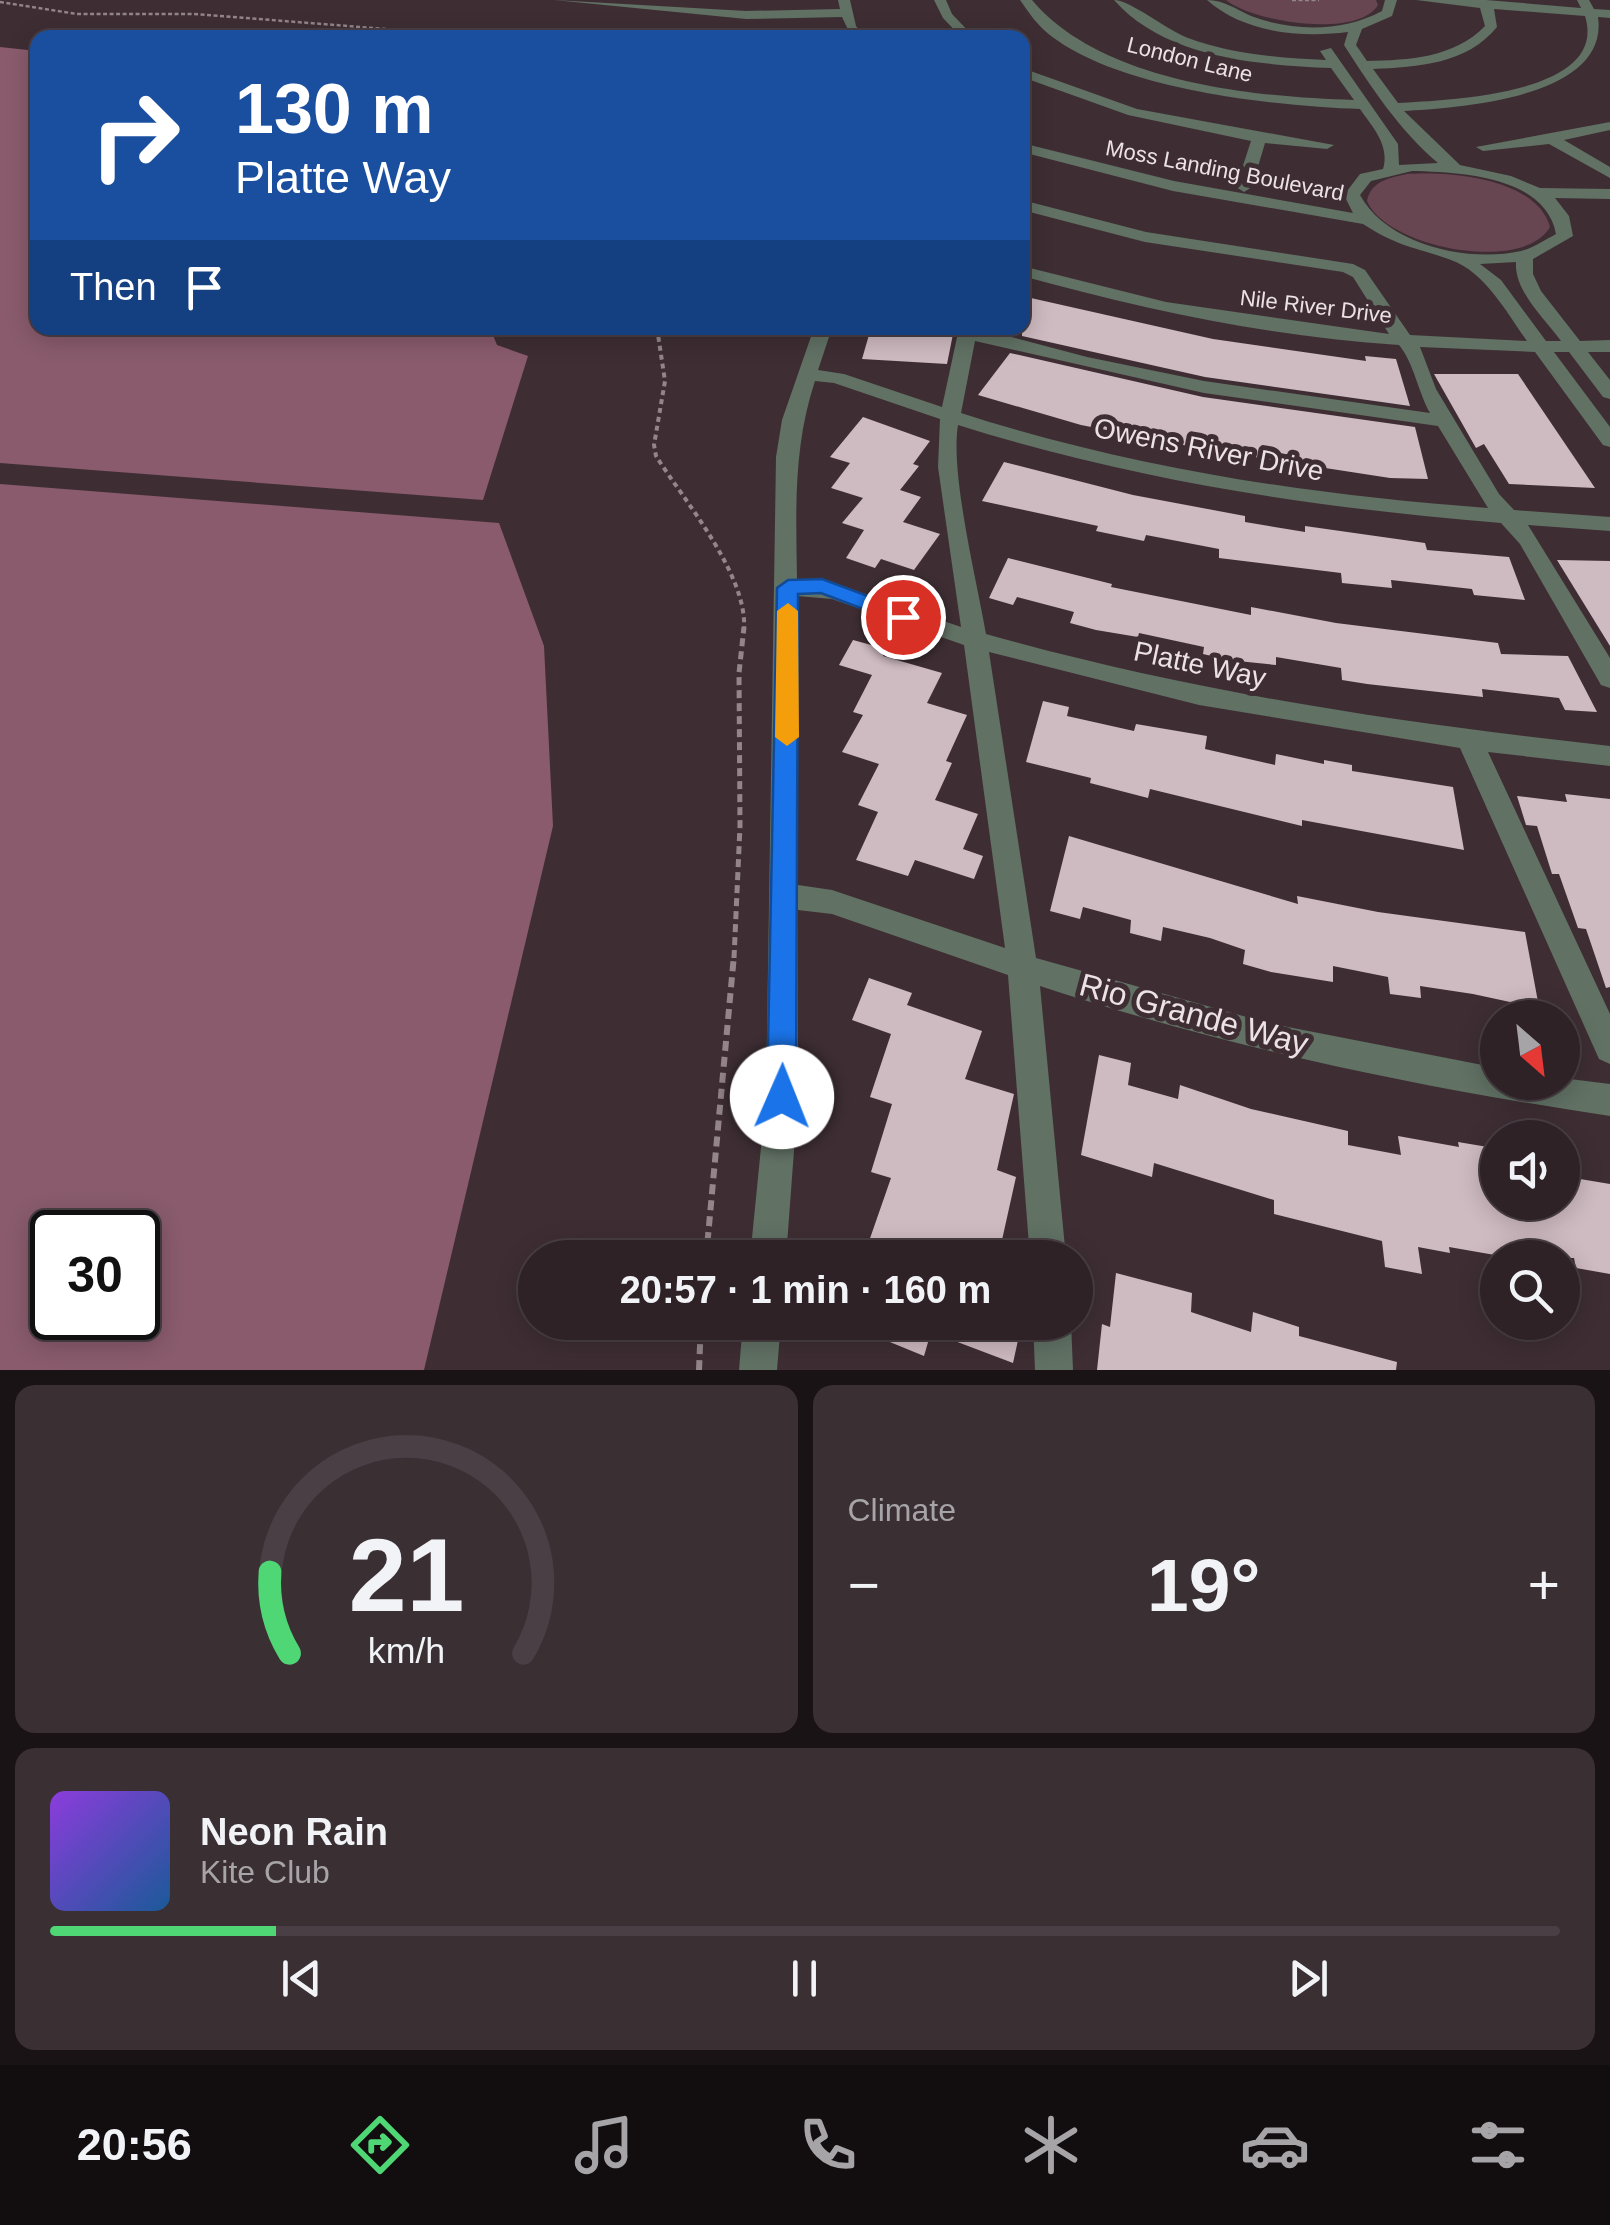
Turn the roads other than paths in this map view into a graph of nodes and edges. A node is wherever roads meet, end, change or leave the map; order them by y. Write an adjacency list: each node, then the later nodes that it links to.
1 (560, 0): 13 (street)
2 (717, 0): 13 (street)
3 (940, 0): 18 (street)
4 (1026, 0): 22 (street, London Lane)
5 (1120, 0): 19 (street)
6 (1214, 0): 15 (street)
7 (1391, 0): 16 (street)
8 (1422, 0): 9 (street)
9 (1481, 2): 10 (street); 20 (street)
10 (1586, 6): 14 (street); 23 (street)
11 (824, 7): 12 (street); 13 (street)
12 (844, 7): 17 (street)
13 (708, 13)
14 (1610, 14)
15 (1289, 27): 16 (street); 19 (street)
16 (1356, 27): 20 (street)
17 (855, 30)
18 (962, 30)
19 (1335, 64): 22 (street)
20 (1363, 64): 23 (street)
21 (1030, 75): 25 (street)
22 (1365, 106): 31 (street)
23 (1395, 106): 32 (street)
24 (1610, 126): 26 (street)
25 (1259, 138): 29 (street); 34 (street)
26 (1552, 140): 30 (street); 33 (street)
27 (1030, 142): 34 (street, Moss Landing Boulevard)
28 (1030, 142): 41 (street, Moss Landing Boulevard)
29 (1327, 145)
30 (1484, 147)
31 (1390, 168): 32 (street); 36 (street)
32 (1454, 168): 35 (street)
33 (1610, 173)
34 (1244, 187): 36 (street, Moss Landing Boulevard)
35 (1536, 193): 37 (street); 40 (street)
36 (1337, 194): 41 (street)
37 (1610, 194)
38 (1030, 207): 48 (street)
39 (1610, 209): 40 (street)
40 (1577, 217): 43 (street)
41 (1362, 220): 42 (street, Moss Landing Boulevard)
42 (1460, 257): 43 (street); 49 (street)
43 (1526, 257): 51 (street)
44 (1030, 273): 48 (street, Nile River Drive)
45 (821, 335): 52 (street)
46 (966, 335): 54 (street)
47 (986, 335): 55 (street)
48 (1402, 338): 49 (street, Nile River Drive); 55 (street)
49 (1542, 346): 51 (street, Nile River Drive); 56 (street)
50 (1610, 346): 51 (street, Nile River Drive)
51 (1575, 347): 53 (street)
52 (808, 374): 54 (street, Owens River Drive); 59 (street)
53 (1610, 393)
54 (953, 417): 57 (street, Owens River Drive); 60 (street)
55 (1445, 421): 57 (street)
56 (1610, 441)
57 (1508, 518): 58 (street, Owens River Drive); 61 (street)
58 (1610, 524)
59 (788, 588): 60 (street, Platte Way); 64 (street)
60 (974, 637): 62 (street, Platte Way); 65 (street)
61 (1610, 679)
62 (1470, 741): 63 (street, Platte Way); 66 (street)
63 (1610, 756)
64 (786, 896): 65 (street, Rio Grande Way); 68 (street)
65 (1023, 965): 67 (street, Rio Grande Way); 69 (street)
66 (1610, 1049)
67 (1610, 1100)
68 (770, 1240)
69 (1047, 1240)
70 (760, 1340): 72 (street)
71 (1053, 1340): 73 (street)
72 (758, 1370)
73 (1054, 1370)

